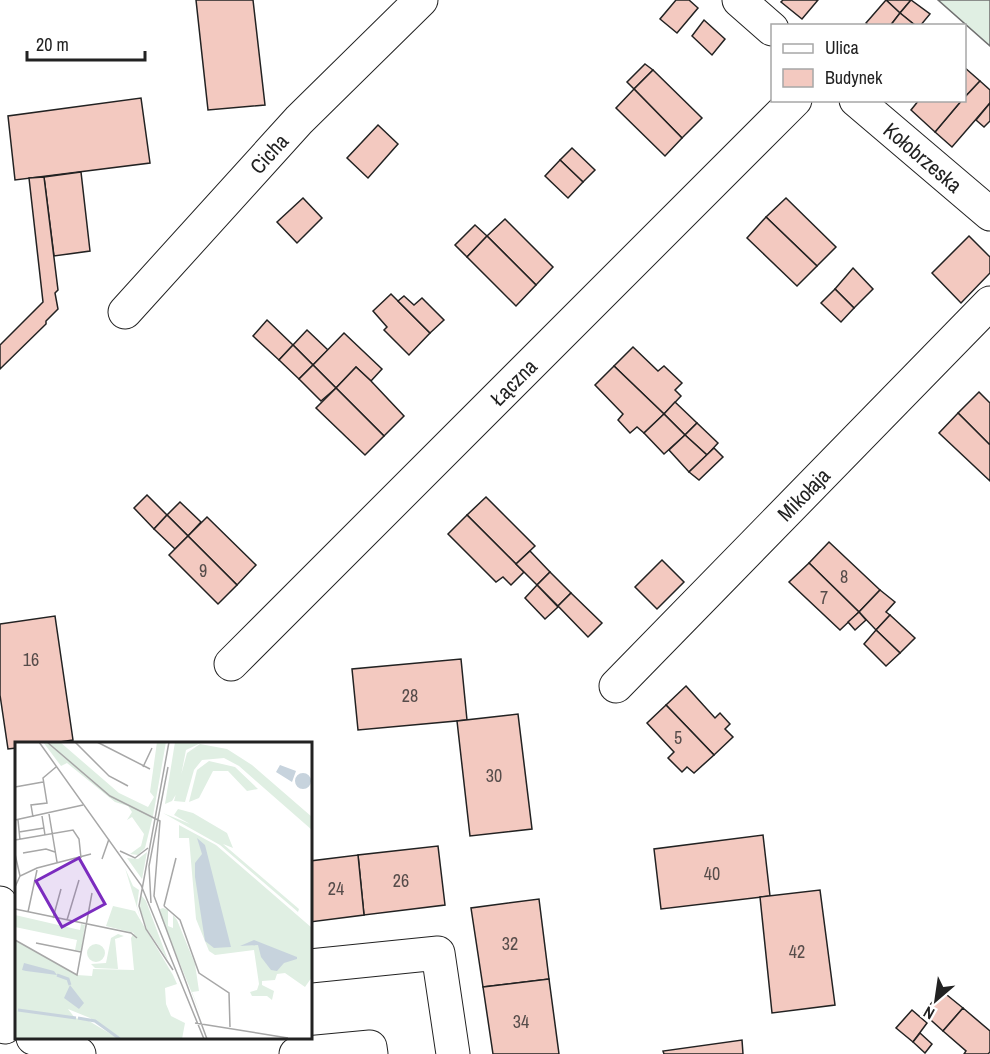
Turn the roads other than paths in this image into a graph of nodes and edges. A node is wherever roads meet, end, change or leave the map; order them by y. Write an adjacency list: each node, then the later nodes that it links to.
1 (421, 0): 8 (street, Cicha)
2 (739, 0): 3 (street)
3 (771, 28)
4 (793, 102): 9 (street, Łączna)
5 (858, 102): 6 (street, Kołobrzeska)
6 (990, 214)
7 (990, 303): 10 (street, Mikołaja)
8 (125, 312)
9 (231, 664)
10 (616, 686)
11 (0, 903): 13 (street)
12 (312, 966): 20 (street)
13 (15, 990)
14 (15, 1014): 15 (street)
15 (14, 1031)
16 (37, 1039): 17 (street)
17 (79, 1054)
18 (296, 1054): 19 (street)
19 (371, 1054)
20 (453, 1054)

